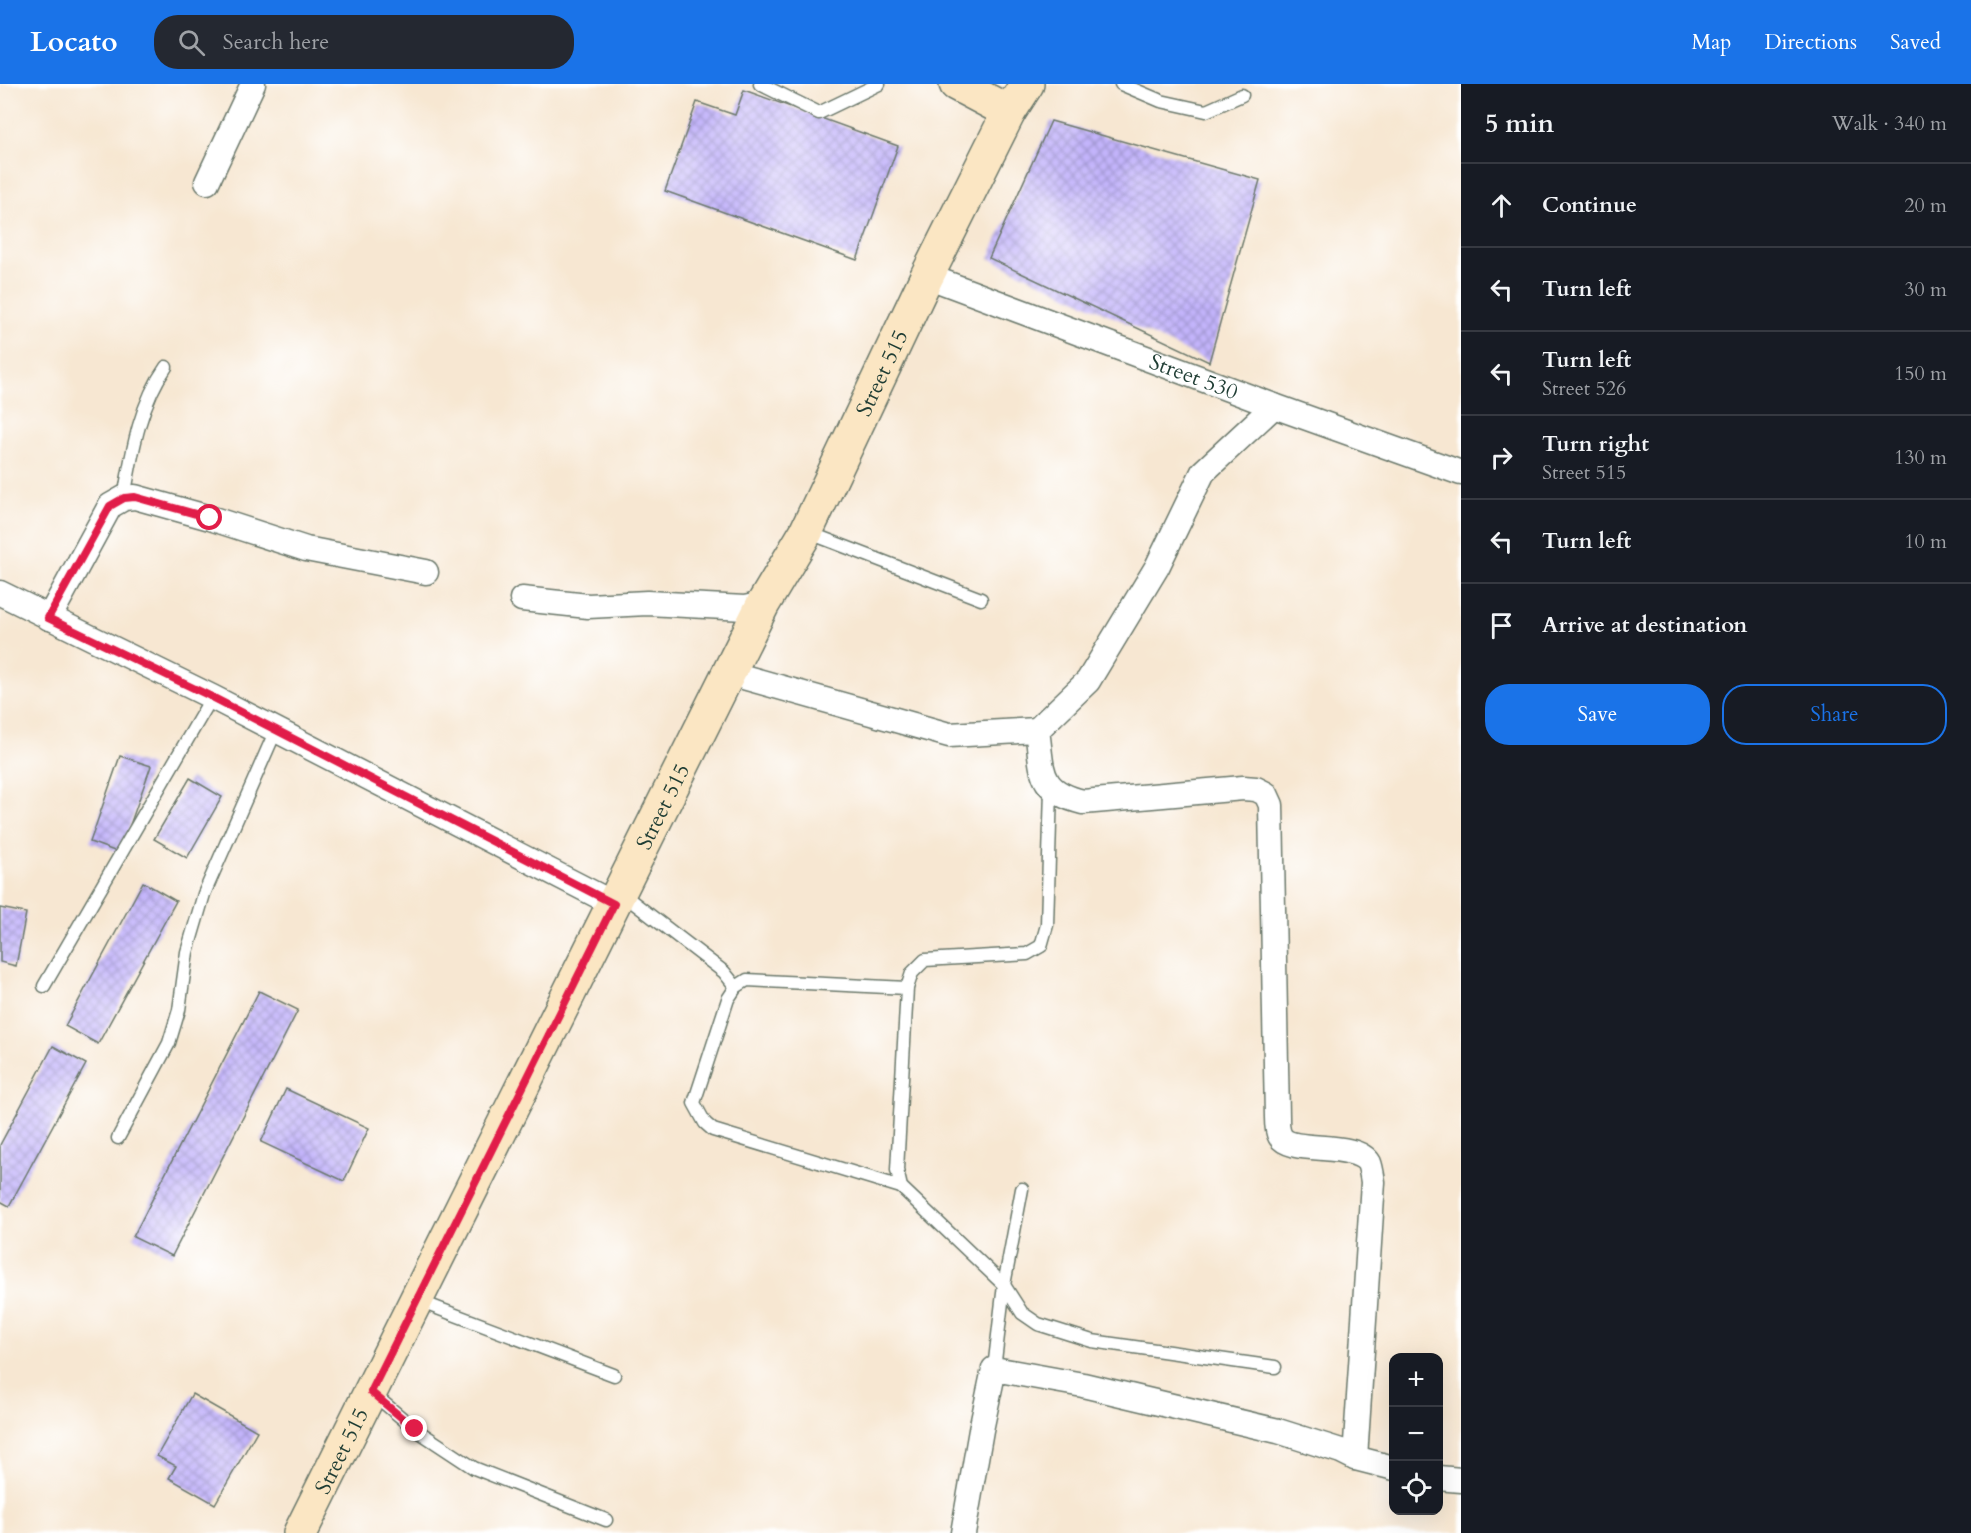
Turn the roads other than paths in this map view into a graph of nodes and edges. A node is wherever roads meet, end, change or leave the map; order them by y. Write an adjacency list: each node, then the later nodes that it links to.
1 (253, 84): 9 (street)
2 (760, 84): 3 (lane)
3 (879, 84)
4 (956, 84): 8 (street)
5 (1027, 84): 8 (street, Street 515)
6 (1120, 84): 7 (lane)
7 (1242, 95)
8 (1009, 112): 10 (street, Street 515)
9 (207, 182)
10 (927, 276): 12 (street, Street 530); 15 (street, Street 515)
11 (166, 367): 14 (lane)
12 (1274, 406): 13 (street, Street 530); 25 (street)
13 (1461, 473)
14 (124, 498): 16 (street); 21 (street)
15 (806, 532): 19 (lane); 20 (street, Street 515)
16 (426, 572)
17 (0, 593): 21 (street)
18 (522, 598): 20 (street)
19 (981, 600)
20 (764, 604): 22 (street, Street 515)
21 (48, 618): 23 (street)
22 (729, 673): 25 (street); 27 (street, Street 515)
23 (212, 697): 24 (street); 28 (lane)
24 (276, 730): 27 (street); 31 (lane)
25 (1037, 730): 26 (street)
26 (1051, 789): 30 (lane); 40 (street)
27 (617, 898): 29 (lane); 35 (street, Street 515)
28 (44, 986)
29 (736, 987): 30 (lane); 32 (lane)
30 (907, 988): 32 (lane)
31 (118, 1138)
32 (901, 1187): 34 (lane)
33 (1022, 1189): 34 (lane)
34 (1004, 1285): 36 (lane); 37 (lane)
35 (417, 1300): 38 (lane); 39 (street, Street 515)
36 (1275, 1368)
37 (994, 1369): 40 (street); 46 (street)
38 (614, 1375)
39 (371, 1392): 44 (lane); 45 (street, Street 515)
40 (1355, 1458): 41 (street)
41 (1389, 1467)
42 (1443, 1478): 43 (street)
43 (1461, 1480)
44 (606, 1520)
45 (300, 1533)
46 (963, 1533)

